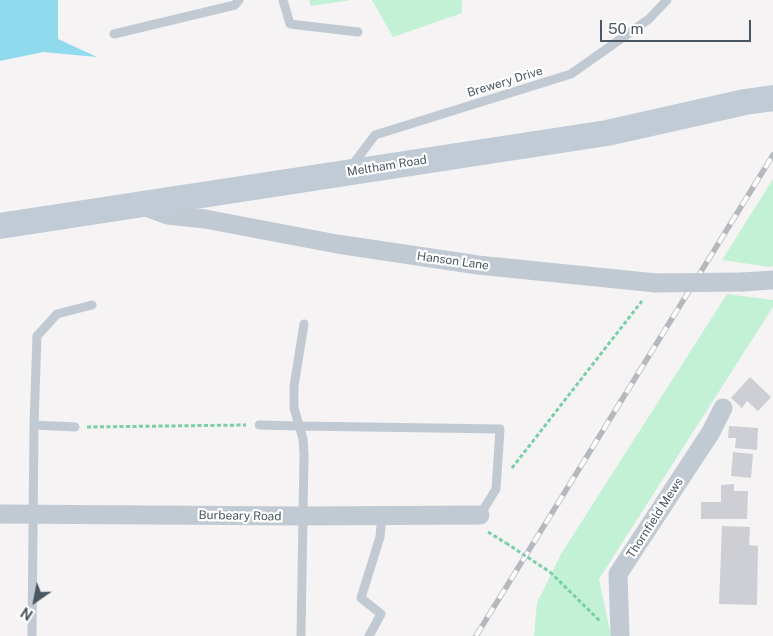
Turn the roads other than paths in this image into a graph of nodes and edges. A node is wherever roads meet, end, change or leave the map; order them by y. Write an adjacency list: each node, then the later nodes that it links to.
1 (239, 0): 5 (lane)
2 (282, 0): 4 (lane)
3 (667, 0): 7 (lane, Brewery Drive)
4 (358, 32)
5 (114, 34)
6 (773, 98): 7 (main road, Meltham Road)
7 (346, 173): 8 (main road, Meltham Road)
8 (137, 204): 9 (main road, Meltham Road); 10 (street, Hanson Lane, bridge)
9 (0, 226)
10 (773, 280)
11 (92, 305): 14 (lane)
12 (304, 324): 16 (lane)
13 (723, 408): 26 (street, Thornfield Mews)
14 (34, 425): 17 (lane); 19 (lane)
15 (259, 425): 16 (lane)
16 (299, 426): 21 (lane); 22 (lane)
17 (75, 427)
18 (0, 514): 19 (street, Burbeary Road)
19 (33, 514): 21 (street, Burbeary Road); 23 (lane)
20 (382, 515): 21 (street, Burbeary Road); 22 (street, Burbeary Road); 25 (lane)
21 (303, 516): 24 (lane)
22 (483, 523)
23 (32, 636)
24 (301, 636)
25 (369, 636)
26 (620, 636)

